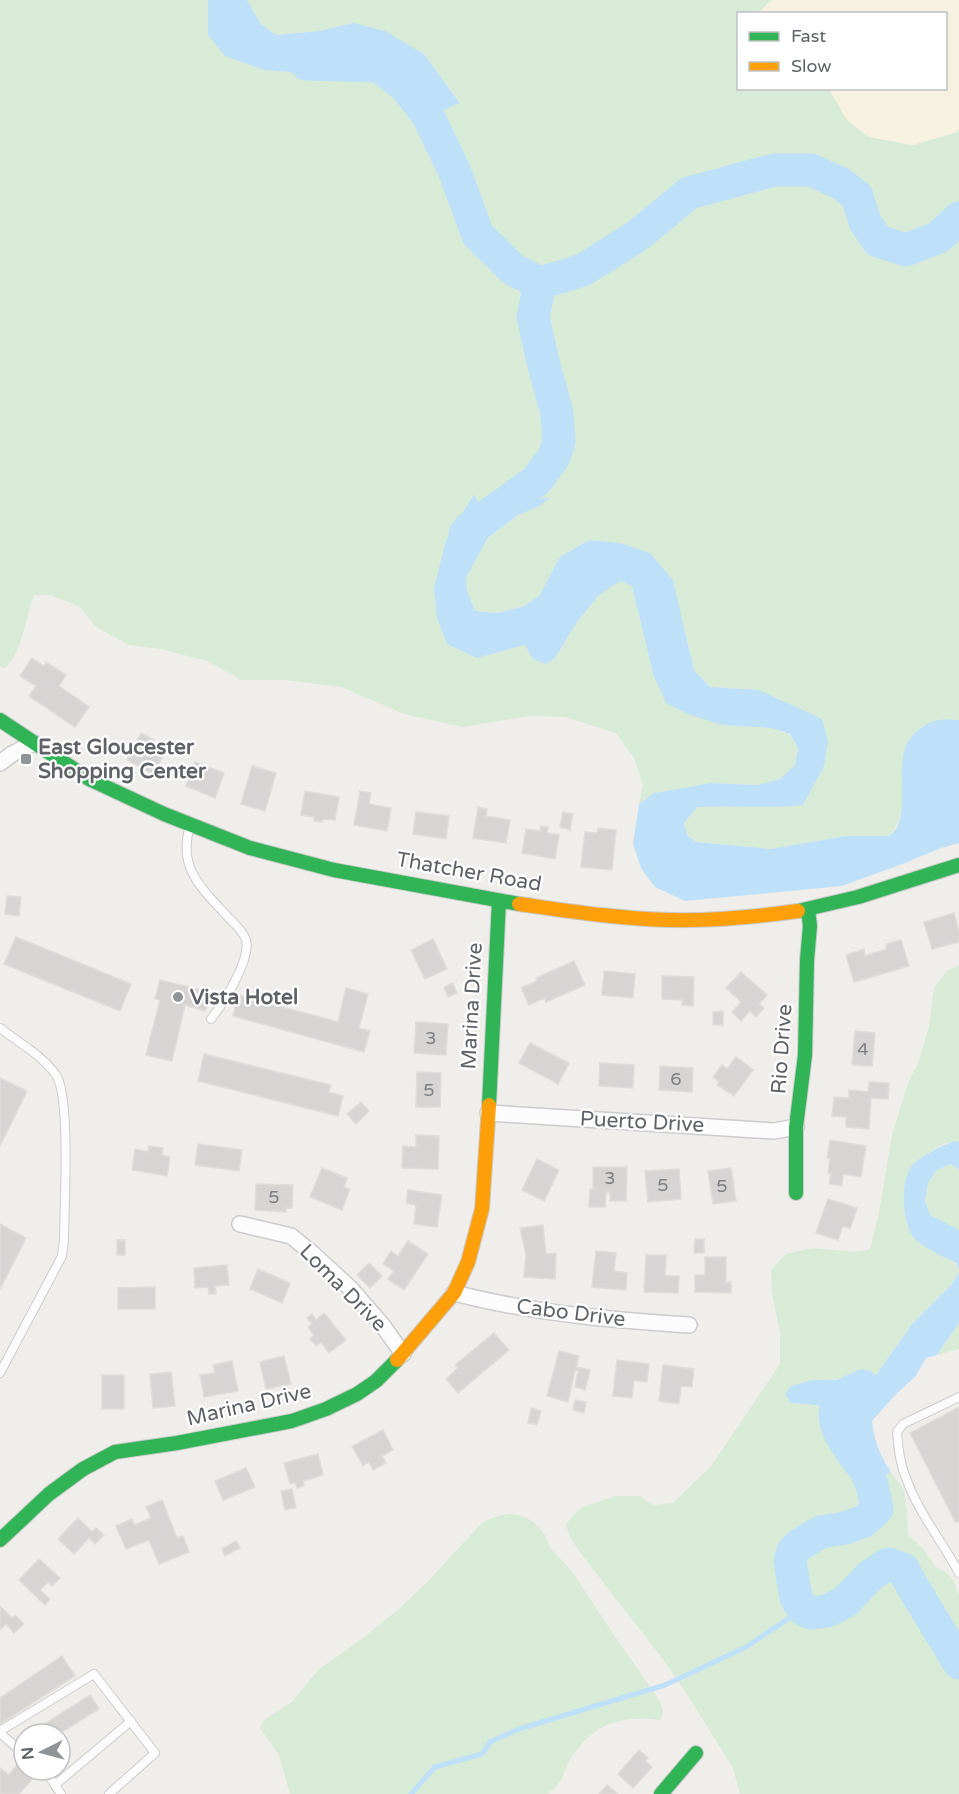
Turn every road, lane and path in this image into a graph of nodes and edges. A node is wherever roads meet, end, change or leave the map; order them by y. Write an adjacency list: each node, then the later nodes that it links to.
1 (0, 720): 2 (street, Thatcher Road)
2 (34, 743): 3 (street); 4 (street, Thatcher Road)
3 (0, 763)
4 (190, 824): 6 (street, Thatcher Road); 8 (lane)
5 (959, 865): 7 (street, Thatcher Road)
6 (499, 901): 7 (street, Thatcher Road); 10 (street, Marina Drive)
7 (808, 909): 11 (street, Rio Drive)
8 (211, 1019)
9 (0, 1028): 17 (lane)
10 (488, 1113): 11 (street, Puerto Drive); 14 (street, Marina Drive)
11 (796, 1127): 12 (street, Rio Drive)
12 (796, 1193)
13 (240, 1224): 16 (street, Loma Drive)
14 (454, 1293): 15 (street, Cabo Drive); 16 (street, Marina Drive)
15 (689, 1325)
16 (403, 1354): 19 (street, Marina Drive)
17 (0, 1373)
18 (959, 1397): 20 (lane)
19 (0, 1540)
20 (959, 1573)
21 (131, 1721): 22 (lane); 26 (lane); 28 (lane)
22 (0, 1732): 23 (lane)
23 (12, 1743)
24 (696, 1753): 29 (street)
25 (54, 1782): 26 (lane)
26 (56, 1785): 27 (lane)
27 (61, 1794)
28 (109, 1794)
29 (661, 1794)

